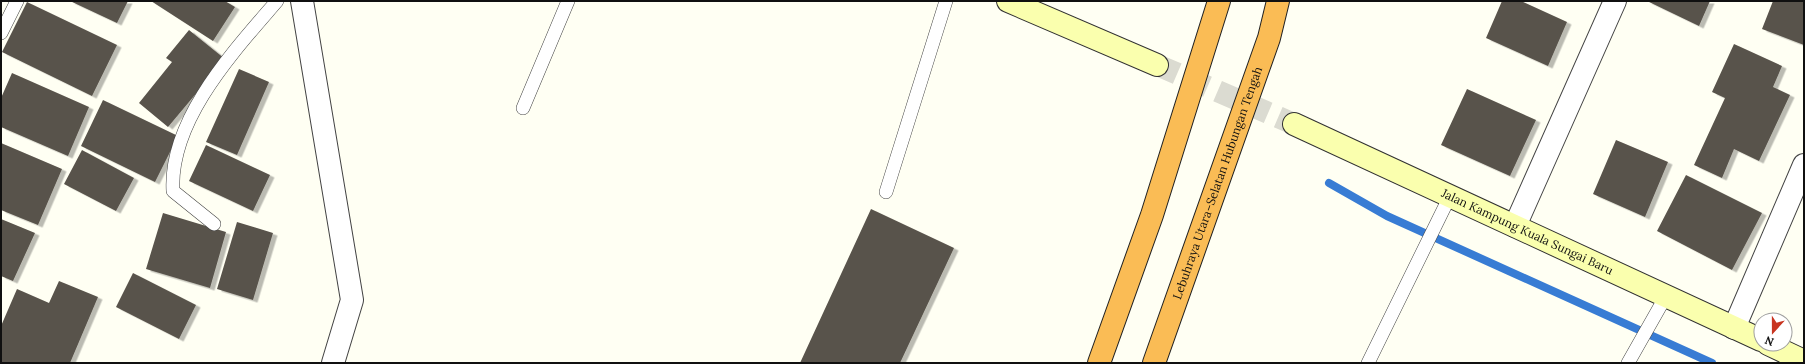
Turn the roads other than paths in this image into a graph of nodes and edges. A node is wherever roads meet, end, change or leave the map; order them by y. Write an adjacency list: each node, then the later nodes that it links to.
1 (17, 1): 10 (lane)
2 (277, 1): 17 (lane)
3 (302, 1): 25 (street)
4 (568, 1): 12 (lane)
5 (946, 1): 15 (lane)
6 (1008, 1): 11 (street)
7 (1218, 1): 26 (highway)
8 (1278, 1): 27 (highway, Lebuhraya Utara–Selatan Hubungan Tengah)
9 (1615, 1): 18 (street)
10 (1, 33)
11 (1157, 65)
12 (523, 108)
13 (1294, 124): 16 (street, Jalan Kampung Kuala Sungai Baru)
14 (1804, 165): 20 (street)
15 (886, 192)
16 (1450, 196): 18 (street, Jalan Kampung Kuala Sungai Baru); 28 (lane)
17 (214, 224)
18 (1515, 226): 19 (street, Jalan Kampung Kuala Sungai Baru)
19 (1666, 296): 20 (street, Jalan Kampung Kuala Sungai Baru); 23 (lane)
20 (1734, 328): 21 (street, Jalan Kampung Kuala Sungai Baru)
21 (1753, 336)
22 (1785, 352): 24 (street)
23 (1631, 358)
24 (1804, 361)
25 (333, 363)
26 (1099, 363)
27 (1154, 363)
28 (1368, 363)

